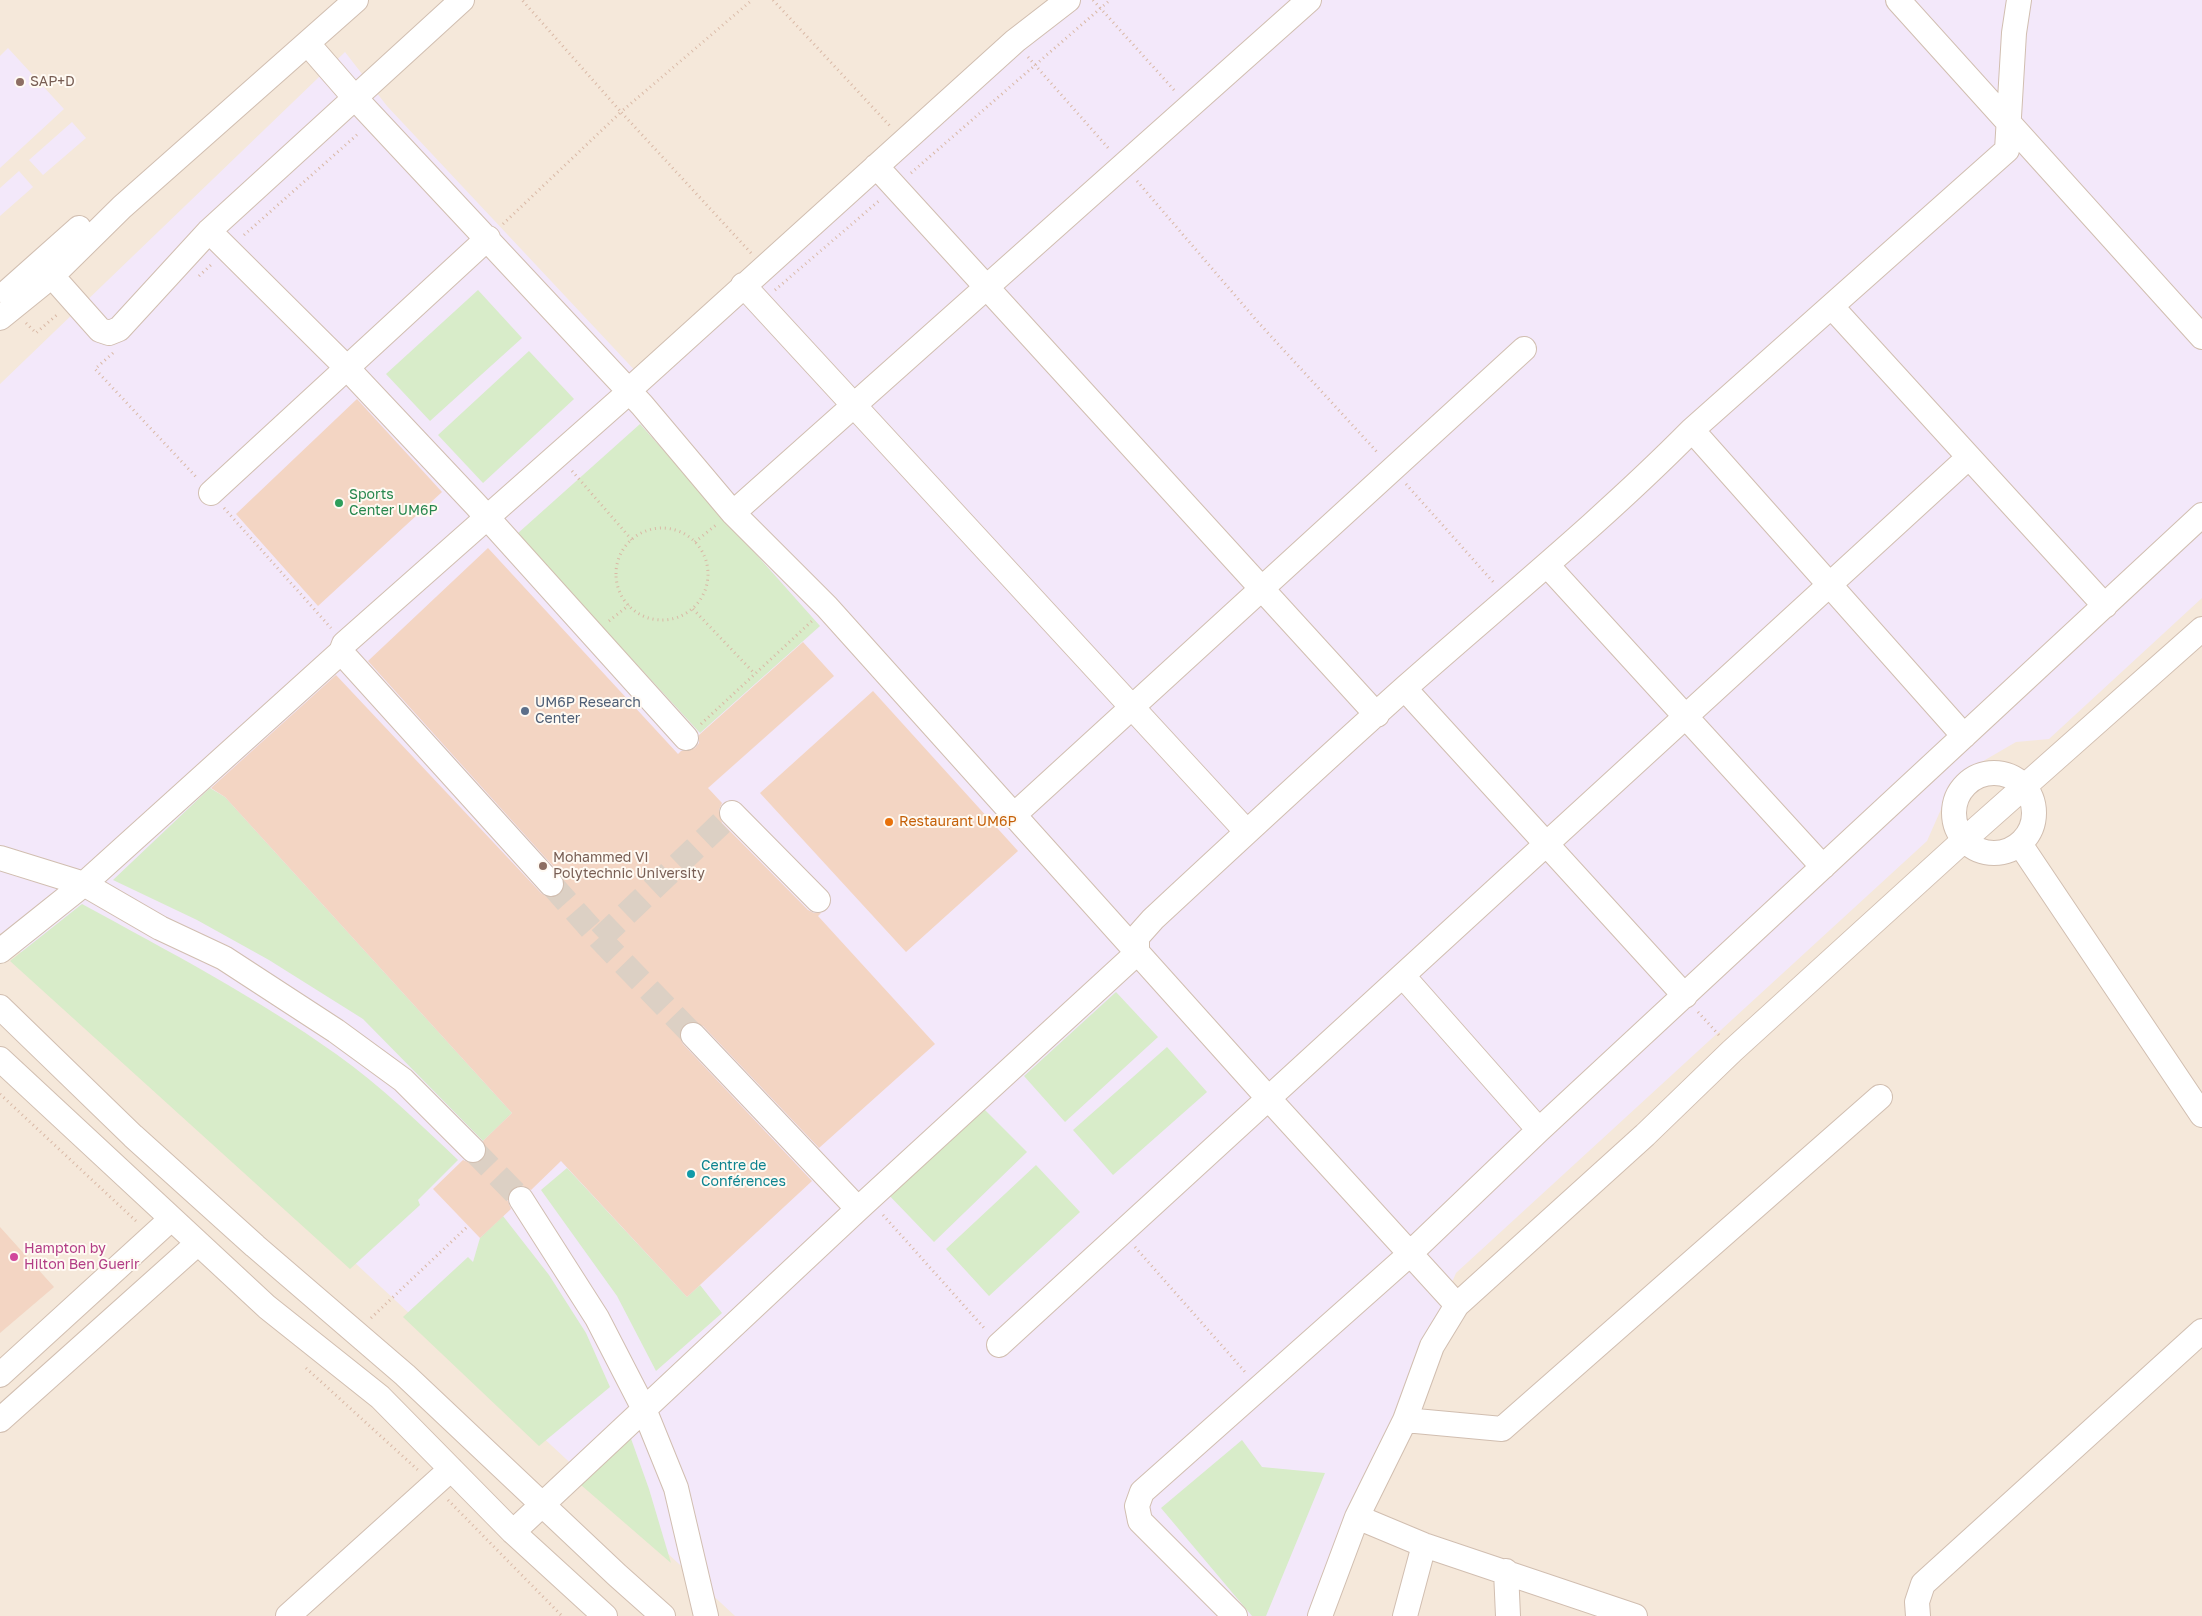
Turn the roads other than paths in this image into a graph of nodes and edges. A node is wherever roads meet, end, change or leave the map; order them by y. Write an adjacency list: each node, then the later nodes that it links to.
1 (334, 0): 18 (street)
2 (356, 0): 8 (street)
3 (462, 0): 9 (street)
4 (1309, 0): 16 (street)
5 (1898, 0): 10 (street)
6 (2019, 0): 10 (street)
7 (1053, 5): 11 (street)
8 (308, 44): 9 (street); 14 (street)
9 (355, 98): 12 (street); 13 (street)
10 (2009, 124): 17 (street); 19 (street)
11 (876, 166): 15 (street); 16 (street)
12 (209, 230): 14 (street); 21 (street)
13 (488, 238): 21 (street); 22 (street)
14 (52, 276): 18 (street)
15 (743, 285): 22 (street); 23 (street)
16 (986, 286): 23 (street); 32 (street)
17 (1832, 307): 24 (street); 25 (street)
18 (4, 308)
19 (2202, 338)
20 (1524, 349): 32 (street)
21 (347, 368): 26 (street); 29 (street)
22 (629, 391): 27 (street); 29 (street)
23 (854, 405): 27 (street); 37 (street)
24 (1692, 430): 30 (street); 31 (street)
25 (1969, 457): 31 (street); 33 (street)
26 (211, 493)
27 (732, 513): 44 (street)
28 (2202, 515): 33 (street)
29 (487, 518): 35 (street); 41 (street)
30 (1547, 565): 36 (street); 39 (street)
31 (1830, 585): 39 (street); 40 (street)
32 (1262, 588): 37 (street); 38 (street)
33 (2105, 606): 40 (street)
34 (2202, 629): 42 (street)
35 (343, 648): 51 (street); 52 (street)
36 (1404, 689): 38 (street); 48 (street)
37 (1132, 707): 44 (street); 45 (street)
38 (1377, 715): 45 (street)
39 (1686, 716): 48 (street); 50 (street)
40 (1964, 736): 50 (street)
41 (686, 738)
42 (2024, 787): 46 (street); 46 (street); 47 (street)
43 (732, 814): 53 (street)
44 (1014, 815): 55 (street)
45 (1247, 832): 55 (street)
46 (1964, 840): 47 (street); 71 (street)
47 (2020, 844): 63 (street)
48 (1546, 845): 56 (street); 57 (street)
49 (0, 858): 51 (street)
50 (1823, 867): 57 (street)
51 (84, 884): 54 (street); 65 (street)
52 (551, 884)
53 (818, 900)
54 (0, 951)
55 (1137, 953): 62 (street); 67 (street)
56 (1403, 976): 62 (street); 64 (street)
57 (1685, 996): 64 (street)
58 (0, 1007): 79 (street)
59 (693, 1035): 67 (street)
60 (0, 1059): 68 (street)
61 (1880, 1097): 77 (street)
62 (1269, 1100): 70 (street); 73 (street)
63 (2202, 1115)
64 (1539, 1130): 70 (street)
65 (473, 1150)
66 (520, 1199): 75 (street)
67 (863, 1204): 75 (street)
68 (171, 1219): 69 (street); 74 (street)
69 (198, 1243): 76 (street); 78 (street)
70 (1410, 1253): 71 (street); 89 (street)
71 (1457, 1305): 77 (street)
72 (2202, 1332): 94 (street)
73 (999, 1345)
74 (0, 1375)
75 (644, 1409): 79 (street); 88 (street)
76 (0, 1420)
77 (1406, 1420): 80 (street)
78 (451, 1469): 81 (street); 85 (street)
79 (543, 1504): 81 (street); 87 (street)
80 (1357, 1517): 82 (street); 90 (street)
81 (513, 1532): 86 (street)
82 (1424, 1545): 83 (street); 91 (street)
83 (1506, 1571): 84 (street); 92 (street)
84 (1586, 1608): 93 (street)
85 (288, 1616)
86 (605, 1616)
87 (663, 1616)
88 (706, 1616)
89 (1235, 1616)
90 (1320, 1616)
91 (1405, 1616)
92 (1508, 1616)
93 (1635, 1616)
94 (1918, 1616)

